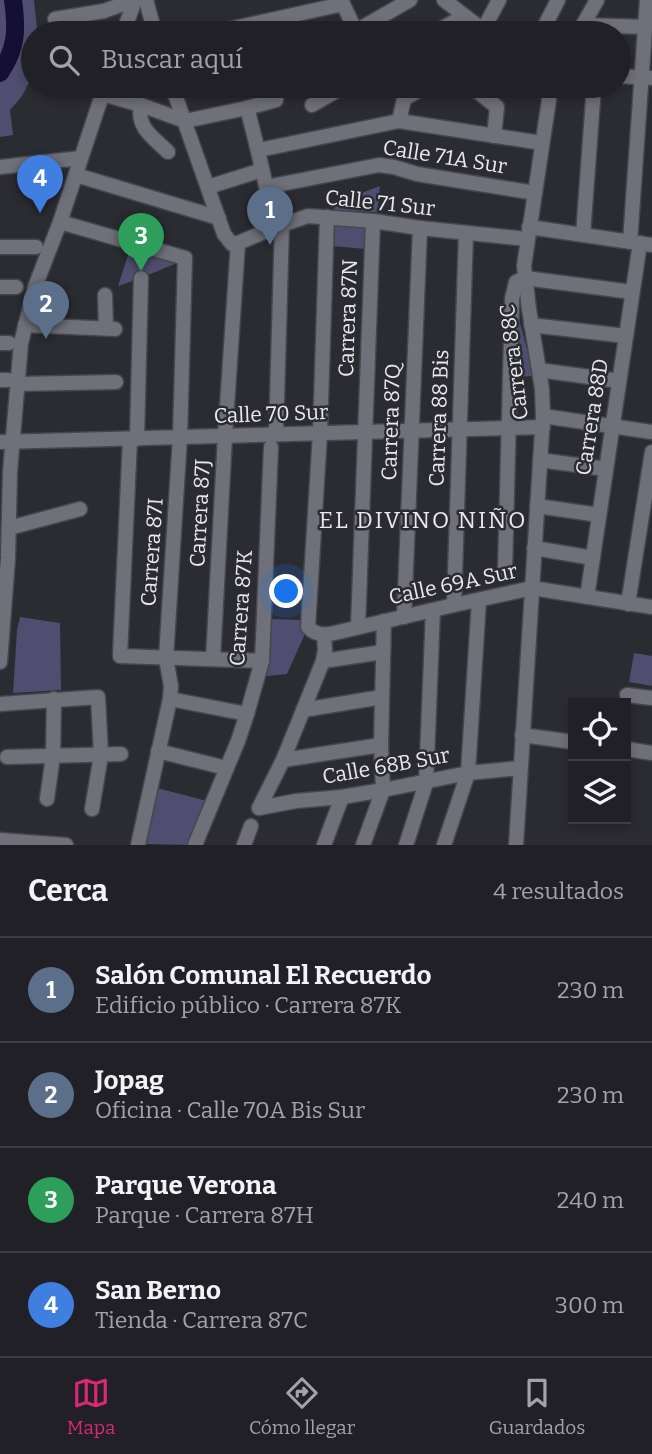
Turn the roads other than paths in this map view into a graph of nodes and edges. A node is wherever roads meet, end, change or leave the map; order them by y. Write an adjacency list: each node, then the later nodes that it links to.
1 (134, 0): 10 (street); 13 (street)
2 (146, 0): 14 (street)
3 (410, 0): 17 (street)
4 (444, 0): 11 (street)
5 (499, 0): 20 (street)
6 (558, 0): 21 (street)
7 (597, 0): 22 (street)
8 (647, 0): 24 (street, Carrera 88D)
9 (342, 2): 15 (street); 16 (street)
10 (102, 5): 12 (street)
11 (464, 16): 18 (street); 19 (street)
12 (55, 19)
13 (127, 21)
14 (152, 21)
15 (262, 21)
16 (351, 21)
17 (373, 21)
18 (455, 21)
19 (471, 21)
20 (490, 21)
21 (547, 21)
22 (585, 21)
23 (631, 27): 24 (street)
24 (645, 27): 25 (street, Carrera 88D)
25 (647, 78): 61 (street, Carrera 88D)
26 (101, 98): 44 (street)
27 (124, 98): 35 (street)
28 (176, 98): 38 (street)
29 (324, 98): 36 (street)
30 (406, 98): 39 (street)
31 (486, 98): 40 (street)
32 (549, 98): 41 (street, Carrera 88C)
33 (593, 98): 59 (street)
34 (276, 100): 37 (street)
35 (141, 105): 38 (street); 43 (street)
36 (312, 105)
37 (247, 108): 38 (street); 42 (street, Carrera 87K)
38 (185, 121): 48 (street)
39 (399, 121): 40 (street); 42 (street)
40 (494, 136): 41 (street)
41 (542, 144): 50 (street, Carrera 88C)
42 (259, 150): 46 (street, Carrera 87K)
43 (168, 152)
44 (81, 158): 45 (street); 47 (street)
45 (0, 167)
46 (262, 170): 48 (street); 49 (street, Carrera 87K)
47 (76, 175): 52 (street); 54 (street)
48 (208, 187): 52 (street)
49 (266, 187): 50 (street, Calle 71A Sur); 55 (street, Carrera 87K)
50 (535, 193): 58 (street, Carrera 88C)
51 (327, 217): 53 (street, Calle 71 Sur); 55 (street, Calle 71 Sur); 84 (street)
52 (219, 219): 60 (street)
53 (373, 221): 56 (street, Calle 71 Sur); 82 (street, Carrera 87N)
54 (60, 222): 70 (street); 86 (street, Carrera 87I)
55 (279, 226): 60 (street, Calle 71 Sur); 88 (street, Carrera 87K)
56 (420, 228): 57 (street, Calle 71 Sur); 81 (street, Carrera 87Q)
57 (466, 233): 58 (street, Calle 71 Sur); 80 (street, Carrera 88 Bis)
58 (528, 233): 59 (street, Calle 71 Sur); 65 (street, Carrera 88C)
59 (583, 235): 61 (street, Calle 71 Sur)
60 (235, 243): 85 (street, Carrera 87J)
61 (641, 244): 68 (street, Carrera 88D)
62 (0, 247): 63 (street)
63 (36, 247)
64 (141, 278): 87 (street)
65 (525, 278): 68 (street); 71 (street, Carrera 88C); 79 (street)
66 (0, 287): 67 (street)
67 (16, 287)
68 (632, 292): 72 (street, Carrera 88D)
69 (105, 295): 70 (street)
70 (25, 324): 74 (street)
71 (531, 324): 72 (street); 73 (street, Carrera 88C)
72 (626, 336): 75 (street, Carrera 88D)
73 (539, 370): 75 (street); 77 (street, Carrera 88C)
74 (9, 381): 76 (street); 89 (street)
75 (619, 381): 78 (street, Carrera 88D)
76 (116, 382)
77 (543, 421): 78 (street, Calle 70 Sur); 79 (street, Calle 70 Sur); 91 (street, Carrera 88C)
78 (612, 426): 83 (street, Calle 70 Sur); 92 (street, Carrera 88D)
79 (508, 428): 80 (street, Calle 70 Sur); 100 (street)
80 (459, 429): 81 (street, Calle 70 Sur); 106 (street, Carrera 88 Bis)
81 (411, 430): 82 (street, Calle 70 Sur); 110 (street, Carrera 87Q)
82 (365, 432): 84 (street, Calle 70 Sur); 112 (street, Carrera 87N)
83 (652, 432)
84 (320, 433): 88 (street, Calle 70 Sur); 113 (street)
85 (225, 436): 86 (street, Calle 70 Sur); 88 (street, Calle 70 Sur); 116 (street, Carrera 87J)
86 (180, 437): 87 (street, Calle 70 Sur); 115 (street, Carrera 87I)
87 (133, 439): 89 (street, Calle 70 Sur); 115 (street)
88 (274, 441): 117 (street, Carrera 87K)
89 (7, 442): 96 (street)
90 (652, 452): 104 (street)
91 (540, 460): 92 (street); 93 (street, Carrera 88C)
92 (606, 469): 95 (street, Carrera 88D)
93 (537, 506): 95 (street); 97 (street, Carrera 88C)
94 (80, 509): 96 (street)
95 (599, 515): 99 (street, Carrera 88D)
96 (9, 528): 98 (street)
97 (534, 548): 99 (street); 101 (street, Carrera 88C)
98 (4, 558): 105 (street)
99 (593, 558): 102 (street, Carrera 88D)
100 (505, 571)
101 (532, 588): 102 (street, Calle 69A Sur); 103 (street, Calle 69A Sur); 128 (street, Carrera 88C)
102 (587, 597): 104 (street, Calle 69A Sur)
103 (479, 600): 106 (street, Calle 69A Sur); 141 (street)
104 (628, 604): 108 (street, Calle 69A Sur)
105 (5, 605): 107 (street); 119 (street)
106 (454, 605): 109 (street, Calle 69A Sur)
107 (20, 607)
108 (652, 607)
109 (433, 610): 110 (street, Calle 69A Sur); 142 (street)
110 (404, 617): 111 (street, Calle 69A Sur)
111 (384, 621): 112 (street, Calle 69A Sur); 114 (street)
112 (358, 627): 113 (street, Calle 69A Sur)
113 (324, 635): 118 (street)
114 (383, 652): 118 (street); 121 (street)
115 (166, 658): 116 (street); 124 (street, Carrera 87I)
116 (213, 659): 117 (street)
117 (262, 661): 127 (street, Carrera 87K)
118 (323, 661): 126 (street)
119 (0, 662)
120 (627, 695): 122 (street)
121 (382, 698): 126 (street); 130 (street)
122 (652, 698)
123 (54, 699): 125 (street); 135 (street); 136 (street)
124 (170, 699): 127 (street); 132 (street, Carrera 87I)
125 (0, 704)
126 (303, 710): 138 (street)
127 (247, 714): 139 (street, Carrera 87K)
128 (522, 735): 129 (street); 140 (street, Carrera 88C)
129 (568, 741)
130 (382, 745): 138 (street); 143 (street)
131 (631, 750): 133 (street)
132 (158, 751): 139 (street); 150 (street, Carrera 87I)
133 (652, 752)
134 (121, 754): 135 (street)
135 (101, 755): 136 (street); 146 (street)
136 (53, 756): 137 (street); 145 (street)
137 (7, 757)
138 (283, 760): 144 (street, Calle 68B Sur)
139 (226, 768): 151 (street, Carrera 87K)
140 (520, 768): 141 (street, Calle 68B Sur); 157 (street, Carrera 88C)
141 (468, 773): 142 (street, Calle 68B Sur); 156 (street)
142 (426, 783): 143 (street, Calle 68B Sur); 155 (street)
143 (383, 790): 144 (street, Calle 68B Sur); 154 (street)
144 (342, 797): 153 (street)
145 (47, 799)
146 (92, 809)
147 (251, 826): 152 (street)
148 (0, 840): 149 (street)
149 (66, 845)
150 (138, 845)
151 (195, 845)
152 (244, 845)
153 (324, 845)
154 (363, 845)
155 (406, 845)
156 (444, 845)
157 (516, 845)

